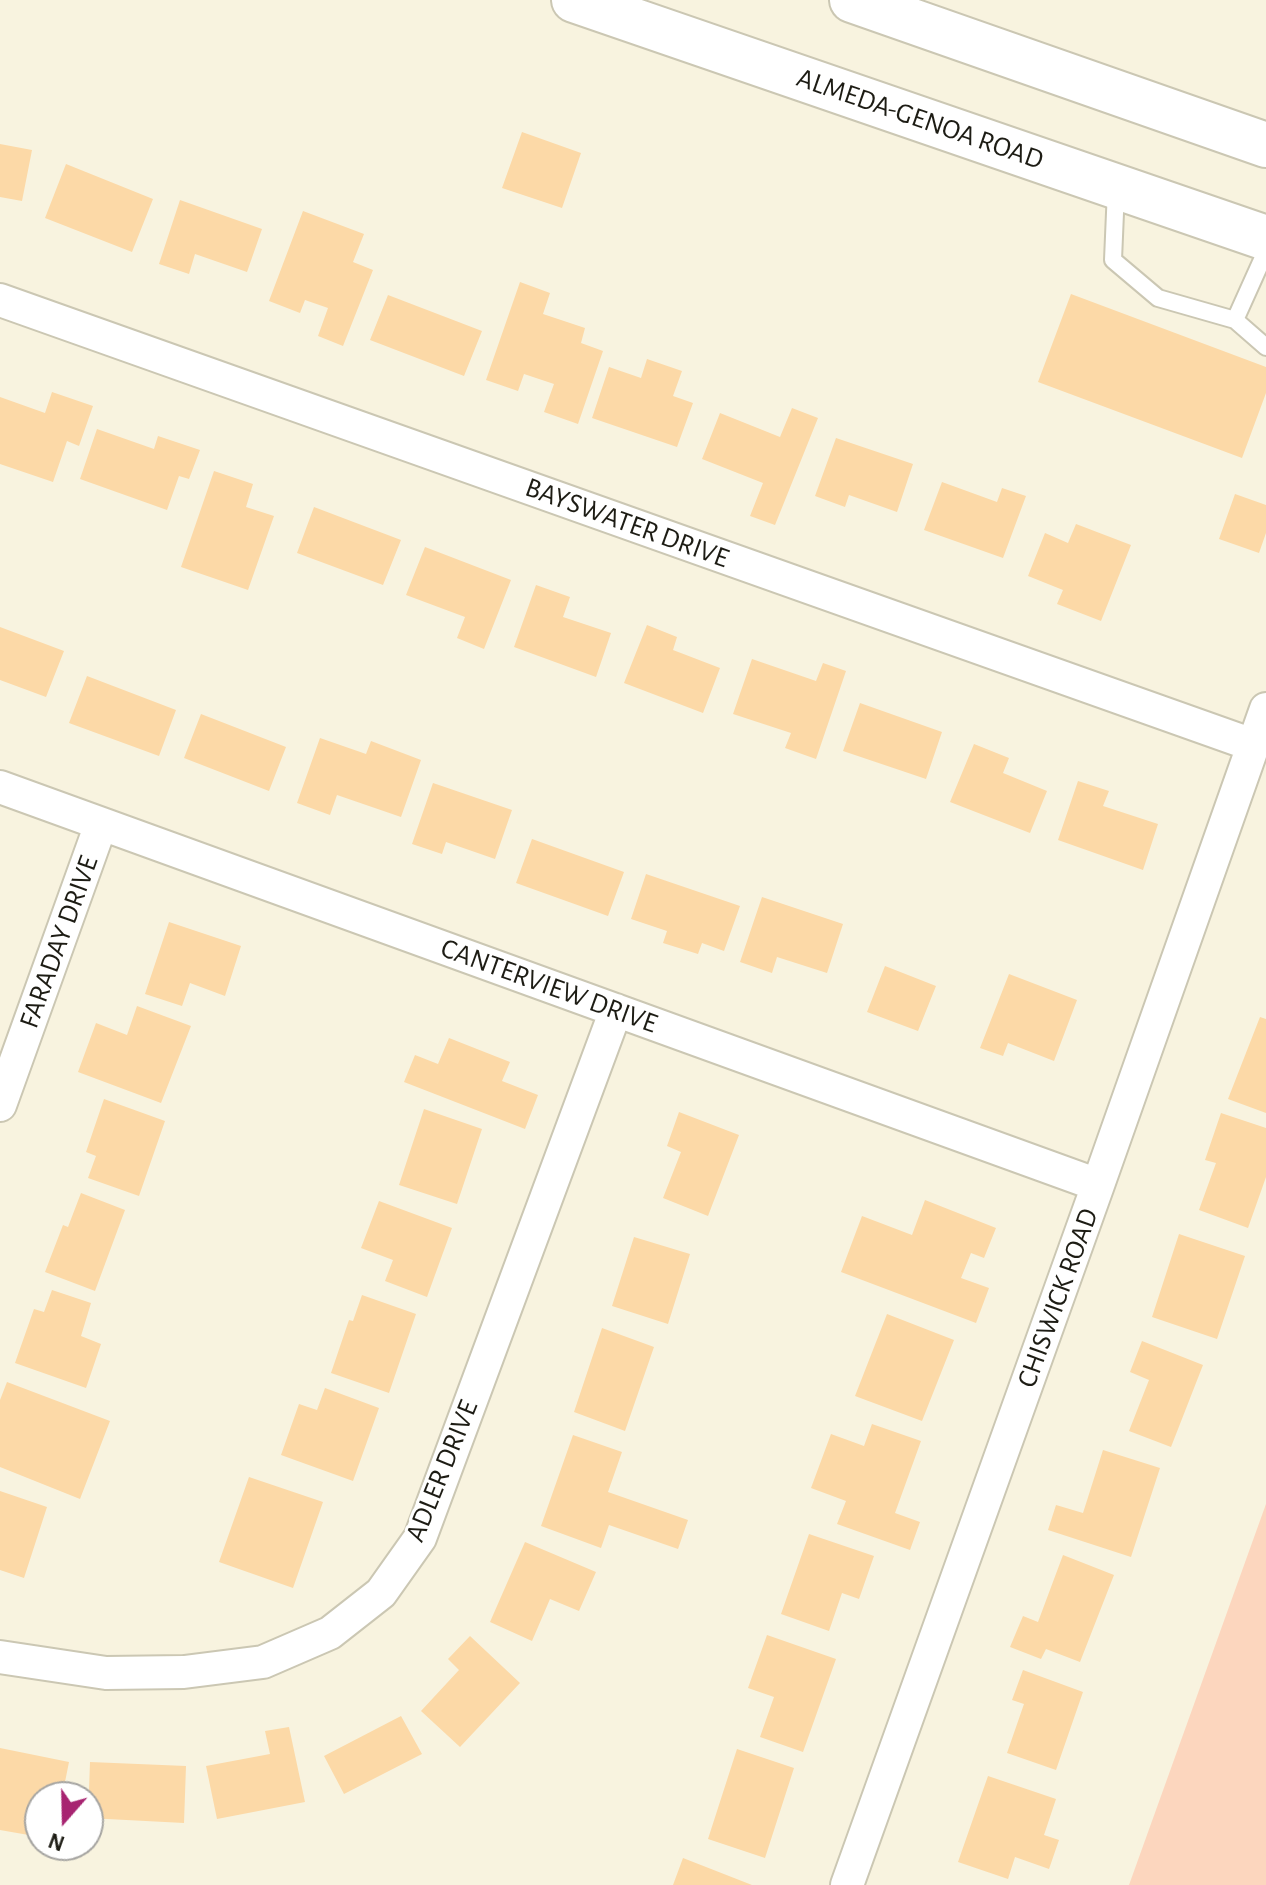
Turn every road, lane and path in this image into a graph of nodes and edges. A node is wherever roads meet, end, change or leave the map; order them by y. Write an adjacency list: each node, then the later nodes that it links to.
1 (574, 0): 5 (main road, ALMEDA-GENOA ROAD)
2 (852, 0): 3 (main road)
3 (897, 7): 4 (main road)
4 (1266, 145)
5 (1116, 186): 6 (main road, ALMEDA-GENOA ROAD); 9 (lane)
6 (1266, 238)
7 (1266, 251): 9 (lane)
8 (0, 300): 12 (street, BAYSWATER DRIVE)
9 (1235, 320): 10 (lane)
10 (1266, 347)
11 (1266, 709): 12 (street, CHISWICK ROAD)
12 (1253, 745): 17 (street, CHISWICK ROAD)
13 (0, 787): 14 (street, CANTERVIEW DRIVE)
14 (101, 824): 15 (street, CANTERVIEW DRIVE); 16 (street, FARADAY DRIVE)
15 (616, 1010): 17 (street, CANTERVIEW DRIVE); 18 (street, ADLER DRIVE)
16 (0, 1105)
17 (1098, 1185): 19 (street, CHISWICK ROAD)
18 (0, 1657)
19 (847, 1885)

